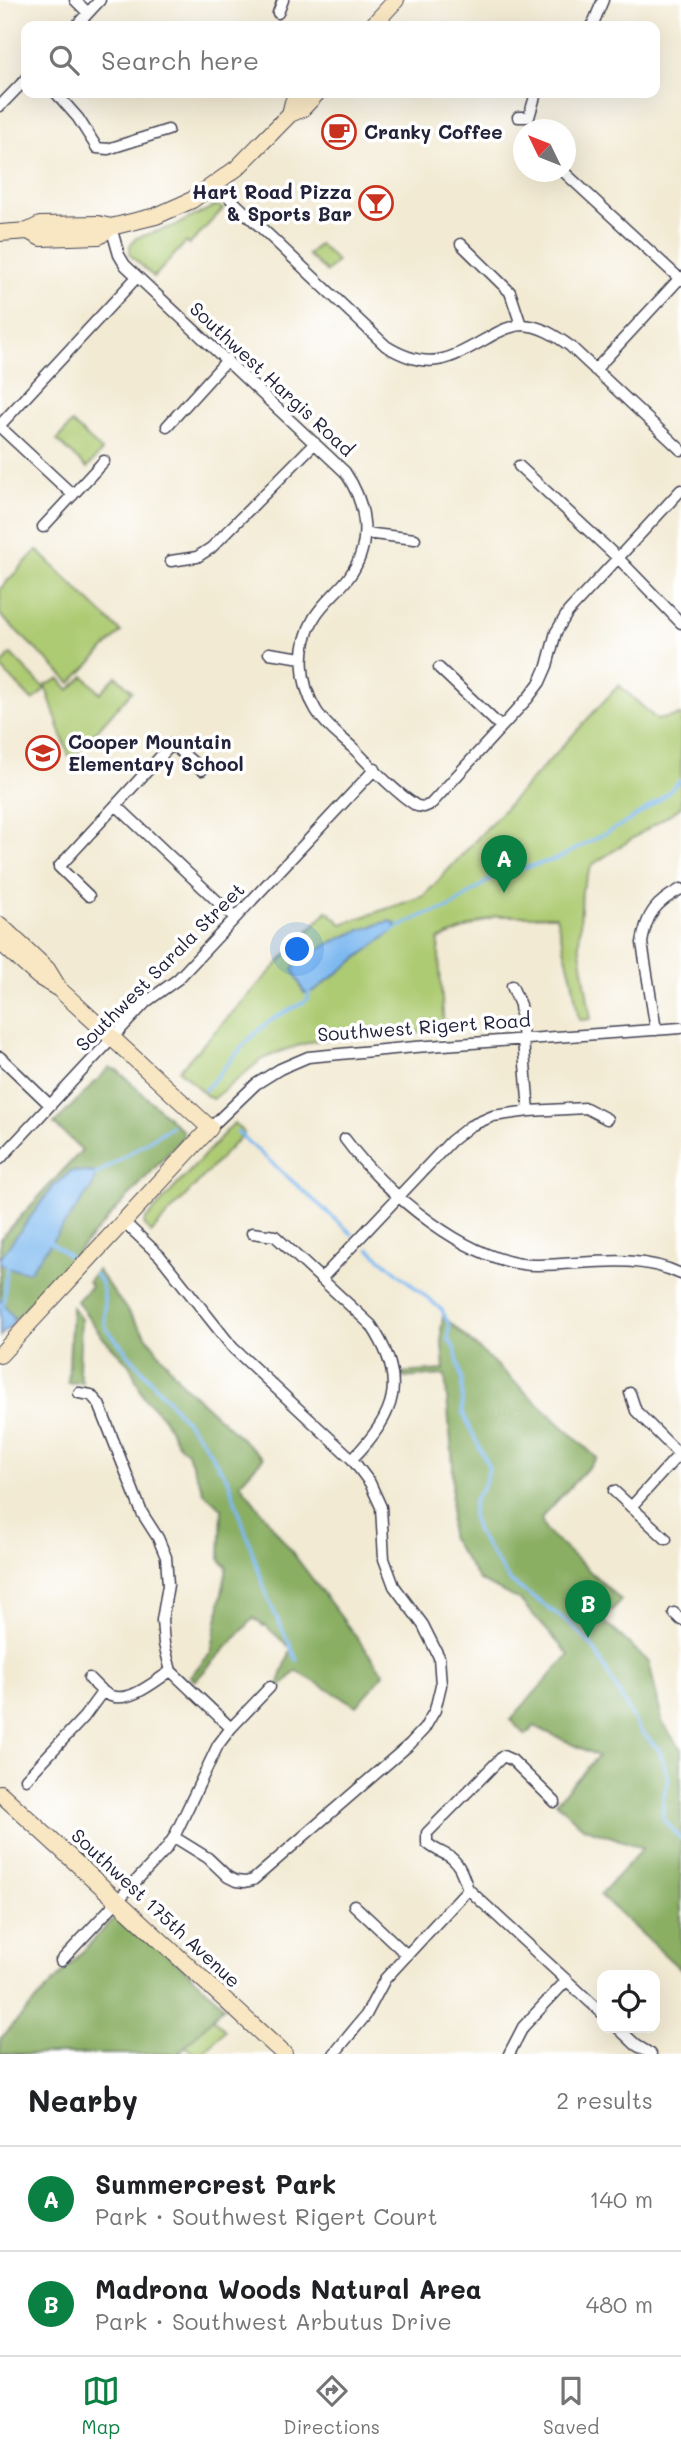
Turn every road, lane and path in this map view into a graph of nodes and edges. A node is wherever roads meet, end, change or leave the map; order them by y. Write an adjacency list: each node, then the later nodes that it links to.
1 (75, 0): 6 (street)
2 (100, 0): 6 (street)
3 (283, 0): 7 (street)
4 (396, 0): 9 (main road)
5 (603, 0): 10 (street)
6 (88, 13): 8 (street)
7 (278, 13)
8 (81, 21)
9 (377, 21)
10 (594, 21)
11 (21, 84): 16 (street)
12 (60, 98): 19 (street)
13 (298, 98): 17 (main road)
14 (312, 98): 17 (main road)
15 (534, 98): 18 (street)
16 (0, 106)
17 (290, 114): 21 (main road)
18 (525, 119)
19 (168, 130)
20 (575, 182): 26 (street)
21 (216, 186): 22 (main road); 27 (street)
22 (111, 227): 23 (main road); 25 (street, Southwest Hargis Road)
23 (0, 233)
24 (461, 244): 27 (street)
25 (137, 277): 28 (street, Southwest Hargis Road); 30 (street)
26 (680, 279): 29 (street)
27 (521, 325): 29 (street)
28 (227, 360): 31 (street); 32 (street, Southwest Hargis Road)
29 (595, 370): 33 (street)
30 (0, 426): 37 (street)
31 (167, 426)
32 (315, 443): 39 (street, Southwest Hargis Road); 42 (street)
33 (681, 450)
34 (104, 461): 37 (street)
35 (519, 467): 41 (street)
36 (681, 490): 41 (street, Southwest Hargis Road)
37 (72, 495): 38 (street)
38 (43, 527)
39 (365, 533): 40 (street); 45 (street, Southwest Hargis Road)
40 (415, 539)
41 (618, 558): 43 (street); 47 (street, Southwest Hargis Road)
42 (170, 561)
43 (681, 623)
44 (269, 653): 45 (street)
45 (302, 658): 48 (street, Southwest Hargis Road)
46 (439, 668): 47 (street)
47 (501, 727): 48 (street, Southwest Hargis Road)
48 (375, 769): 53 (street, Southwest Sarala Street)
49 (202, 770): 50 (street)
50 (116, 805): 52 (street); 53 (street)
51 (681, 889): 59 (street)
52 (89, 896)
53 (235, 918): 60 (street, Southwest Sarala Street)
54 (0, 925): 57 (main road)
55 (0, 942): 57 (main road)
56 (512, 986): 61 (street)
57 (59, 989): 60 (main road)
58 (681, 1028): 59 (street, Southwest Rigert Road)
59 (656, 1030): 61 (street, Southwest Rigert Road)
60 (112, 1038): 63 (street, Southwest Sarala Street); 66 (main road)
61 (523, 1040): 64 (street); 66 (street, Southwest Rigert Road)
62 (0, 1057): 63 (street)
63 (50, 1105): 68 (street, Southwest Sarala Street)
64 (529, 1111): 65 (street); 69 (street)
65 (607, 1119)
66 (210, 1128): 70 (main road, Southwest Rigert Road)
67 (345, 1139): 69 (street)
68 (0, 1159)
69 (400, 1195): 72 (street); 73 (street)
70 (124, 1222): 74 (main road, Southwest Rigert Road); 78 (street)
71 (253, 1233): 73 (street)
72 (679, 1269)
73 (321, 1279): 78 (street)
74 (0, 1354)
75 (79, 1393): 82 (street)
76 (630, 1393): 77 (street)
77 (680, 1453): 80 (street)
78 (352, 1459): 90 (street)
79 (614, 1491): 80 (street)
80 (631, 1507): 81 (street)
81 (666, 1539)
82 (172, 1671): 85 (street); 86 (street)
83 (89, 1678): 85 (street)
84 (270, 1687): 86 (street)
85 (103, 1691): 87 (street)
86 (231, 1728): 90 (street)
87 (26, 1779)
88 (0, 1793): 92 (main road, Southwest 175th Avenue)
89 (555, 1802): 91 (street)
90 (174, 1838): 92 (street)
91 (468, 1889): 94 (street); 96 (street)
92 (118, 1901): 95 (street); 99 (main road, Southwest 175th Avenue)
93 (354, 1905): 94 (street)
94 (406, 1954): 100 (street)
95 (61, 1961)
96 (567, 1980): 97 (street); 101 (street)
97 (597, 2008)
98 (623, 2033): 102 (street)
99 (284, 2054)
100 (334, 2054)
101 (509, 2054)
102 (651, 2054)

